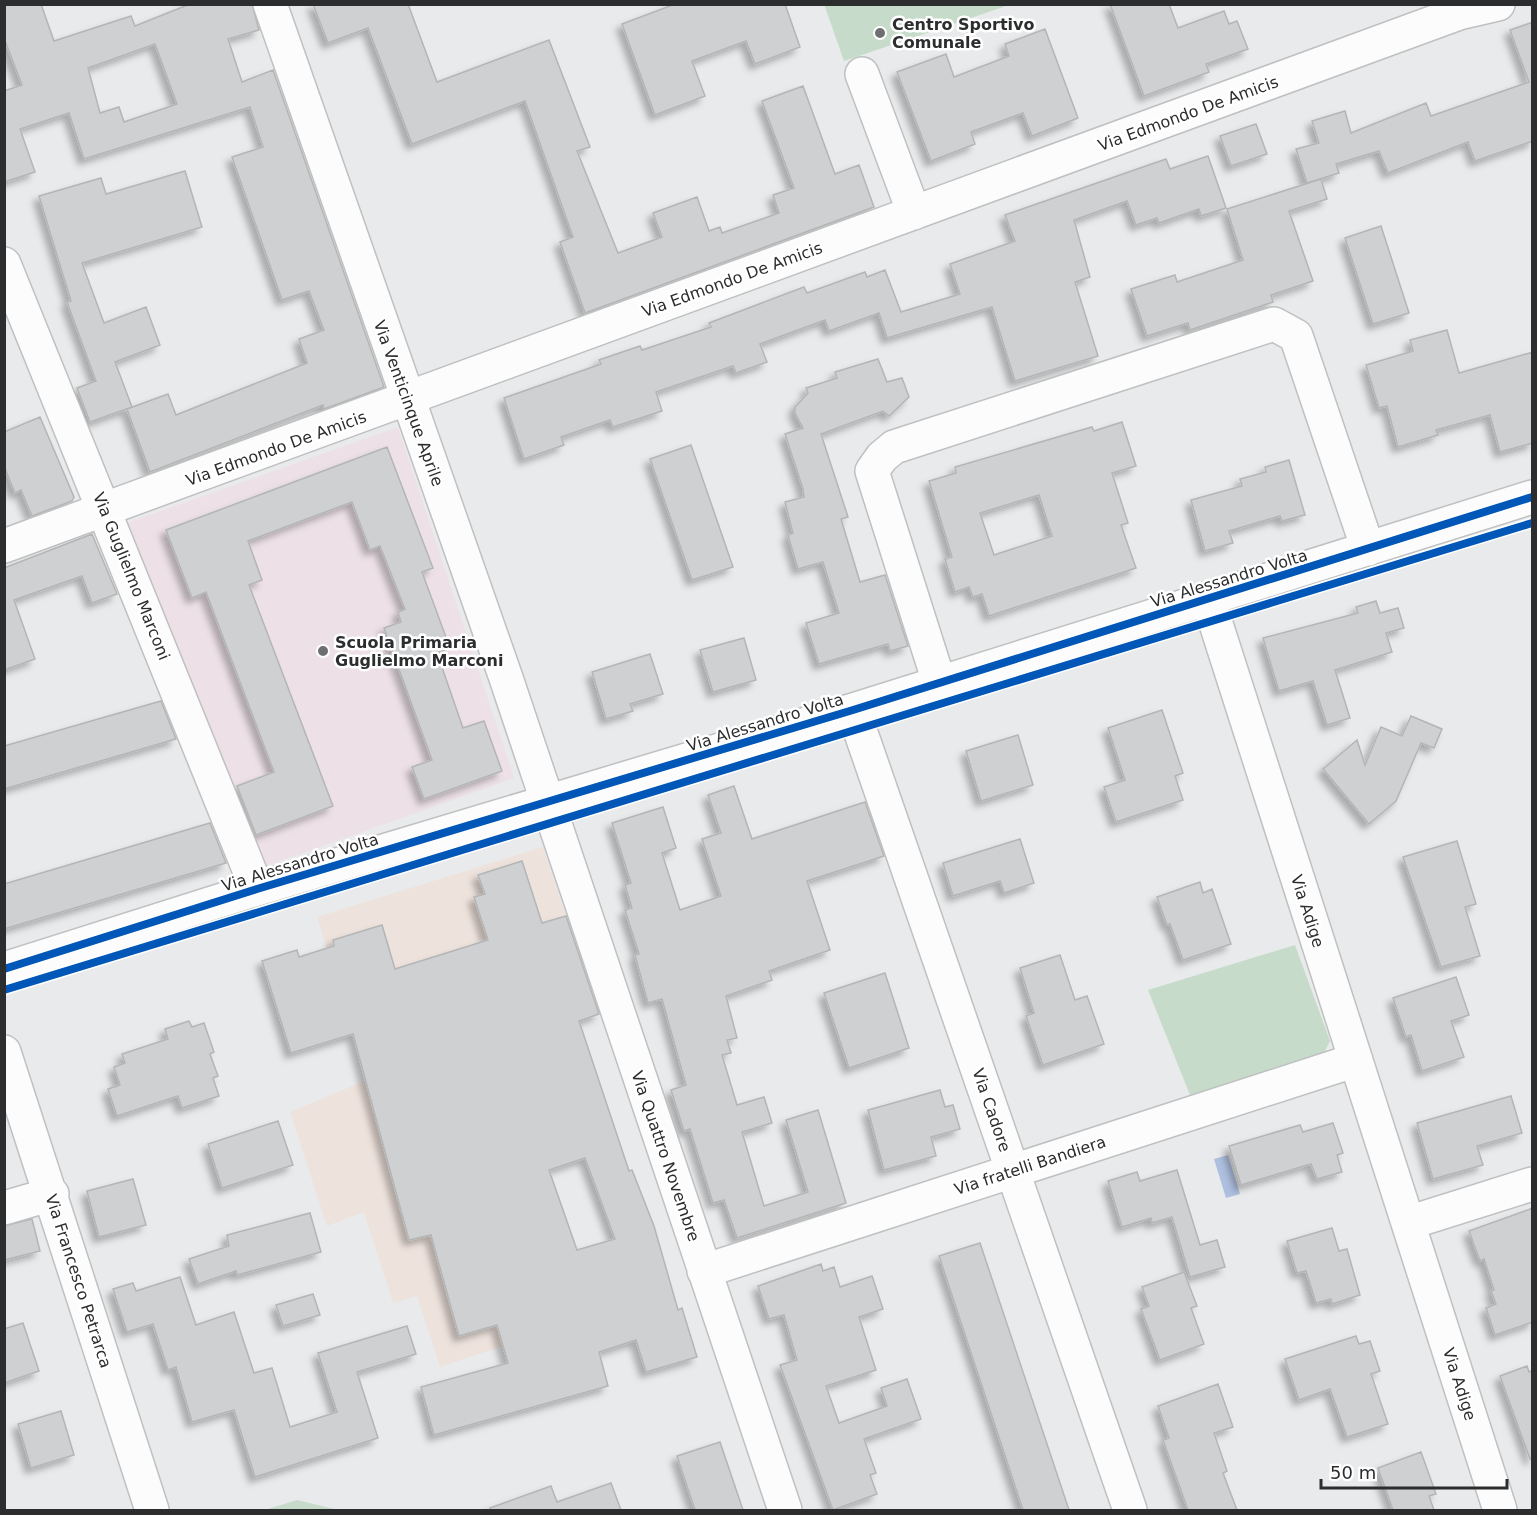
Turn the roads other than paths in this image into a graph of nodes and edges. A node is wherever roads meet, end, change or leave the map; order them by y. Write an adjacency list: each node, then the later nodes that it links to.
1 (270, 4): 7 (street, Via Venticinque Aprile)
2 (1498, 4): 3 (street, Via Edmondo De Amicis)
3 (1464, 9): 5 (street, Via Edmondo De Amicis)
4 (862, 74): 5 (street)
5 (914, 213): 7 (street, Via Edmondo De Amicis)
6 (4, 264): 9 (street, Via Guglielmo Marconi)
7 (407, 400): 9 (street, Via Edmondo De Amicis); 15 (street, Via Venticinque Aprile)
8 (1533, 497): 11 (street, Via Alessandro Volta)
9 (106, 511): 10 (street, Via Edmondo De Amicis); 16 (street, Via Guglielmo Marconi)
10 (4, 546)
11 (1368, 549): 12 (street, Via Alessandro Volta); 13 (street)
12 (1208, 599): 13 (street, Via Alessandro Volta); 19 (street, Via Adige)
13 (939, 682): 14 (street, Via Alessandro Volta)
14 (853, 710): 15 (street, Via Alessandro Volta); 20 (street, Via Cadore)
15 (546, 802): 16 (street, Via Alessandro Volta); 25 (street, Via Quattro Novembre)
16 (256, 890): 17 (street, Via Alessandro Volta)
17 (4, 969)
18 (4, 1052): 22 (street, Via Francesco Petrarca)
19 (1356, 1060): 20 (street, Via fratelli Bandiera); 24 (street, Via Adige)
20 (1012, 1170): 25 (street, Via fratelli Bandiera); 28 (street, Via Cadore)
21 (1533, 1184): 24 (street)
22 (52, 1194): 23 (street); 26 (street, Via Francesco Petrarca)
23 (4, 1208)
24 (1408, 1223): 29 (street, Via Adige)
25 (704, 1271): 27 (street, Via Quattro Novembre)
26 (152, 1510)
27 (785, 1510)
28 (1130, 1510)
29 (1500, 1510)

